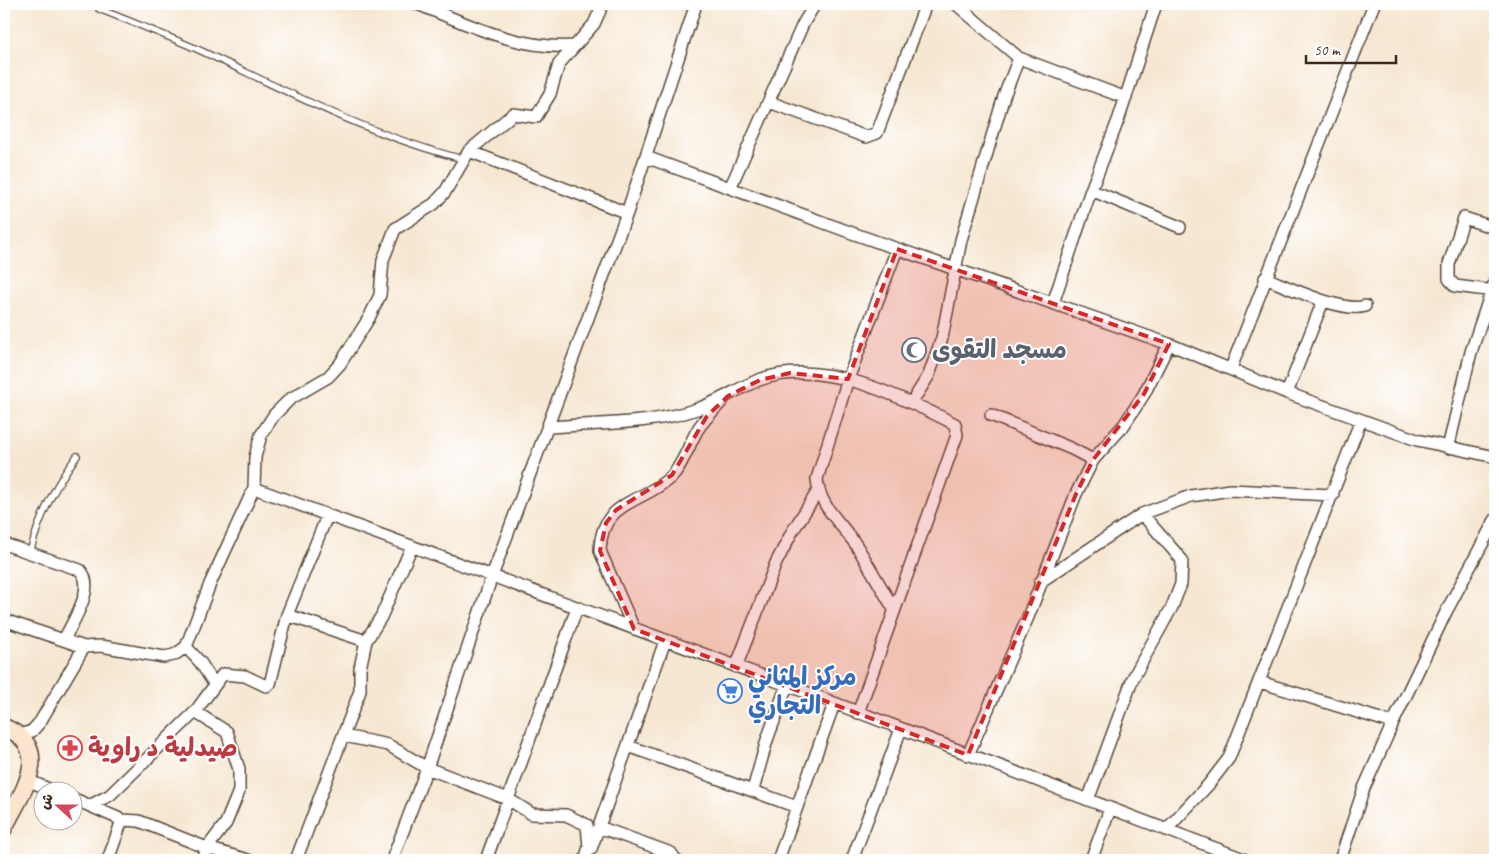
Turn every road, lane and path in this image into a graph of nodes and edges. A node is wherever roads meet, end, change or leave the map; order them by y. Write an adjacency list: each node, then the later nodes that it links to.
1 (417, 4): 10 (street)
2 (603, 4): 10 (street)
3 (696, 4): 15 (street)
4 (814, 4): 13 (street)
5 (926, 4): 13 (street)
6 (956, 4): 11 (street)
7 (1156, 4): 12 (street)
8 (1374, 4): 23 (street)
9 (99, 9): 14 (lane)
10 (574, 46): 14 (street)
11 (1019, 58): 12 (street); 22 (street)
12 (1126, 98): 17 (street)
13 (768, 102): 16 (street)
14 (466, 155): 18 (street); 41 (street)
15 (646, 157): 16 (street); 18 (street)
16 (730, 188): 21 (street)
17 (1092, 190): 19 (street); 26 (street)
18 (627, 213): 36 (street)
19 (1180, 227)
20 (1495, 228): 24 (street)
21 (898, 249): 22 (street); 30 (street)
22 (955, 268): 26 (street); 33 (street)
23 (1265, 278): 25 (street); 29 (street)
24 (1494, 287): 37 (street)
25 (1323, 301): 27 (street); 31 (street)
26 (1053, 303): 28 (street)
27 (1365, 306)
28 (1169, 344): 29 (street); 40 (street)
29 (1231, 368): 31 (street)
30 (848, 379): 32 (street); 33 (street); 42 (street)
31 (1287, 393): 35 (street)
32 (728, 396): 36 (street); 56 (street)
33 (912, 402): 53 (street)
34 (991, 415): 40 (street)
35 (1361, 420): 37 (street); 43 (street)
36 (550, 427): 50 (street)
37 (1448, 448): 39 (street)
38 (77, 456): 49 (lane)
39 (1495, 457)
40 (1092, 460): 51 (street)
41 (254, 488): 45 (street); 61 (street)
42 (818, 491): 53 (street); 62 (street)
43 (1333, 495): 44 (street); 63 (street)
44 (1142, 514): 51 (street); 81 (street)
45 (327, 516): 48 (street); 54 (street)
46 (1495, 520): 69 (street)
47 (4, 544): 49 (street)
48 (412, 546): 50 (street); 59 (street)
49 (30, 553): 57 (street)
50 (492, 576): 52 (street); 76 (street)
51 (1040, 582): 75 (street)
52 (577, 608): 56 (street); 80 (street)
53 (894, 609): 68 (street)
54 (287, 614): 59 (street); 64 (street)
55 (4, 620): 57 (street)
56 (634, 629): 58 (street)
57 (64, 640): 60 (street)
58 (665, 641): 62 (street); 74 (street)
59 (366, 642): 73 (street)
60 (84, 647): 61 (street); 72 (street)
61 (186, 647): 64 (street)
62 (736, 667): 65 (street)
63 (1260, 682): 69 (street); 89 (street)
64 (215, 685): 67 (street)
65 (787, 686): 66 (street); 79 (street)
66 (834, 704): 68 (street); 84 (street)
67 (196, 712): 83 (street); 90 (street)
68 (858, 713): 71 (street)
69 (1393, 723): 103 (street)
70 (4, 726): 72 (street)
71 (901, 729): 75 (street); 100 (street)
72 (20, 735): 77 (street)
73 (344, 736): 76 (street); 94 (street)
74 (628, 746): 79 (street); 87 (street)
75 (968, 755): 81 (street)
76 (428, 768): 80 (street); 95 (street)
77 (27, 780): 78 (street); 88 (street)
78 (32, 782)
79 (753, 790): 84 (street)
80 (508, 799): 96 (street); 97 (street)
81 (1088, 800): 85 (street)
82 (82, 802): 83 (street)
83 (91, 805): 86 (street)
84 (797, 807): 99 (street)
85 (1110, 809): 89 (street); 101 (street)
86 (122, 820): 90 (street); 91 (street)
87 (599, 827): 97 (street); 98 (street)
88 (4, 828)
89 (1166, 830): 102 (street)
90 (208, 848): 92 (street); 93 (street)
91 (108, 860)
92 (202, 860)
93 (248, 860)
94 (296, 860)
95 (392, 860)
96 (486, 860)
97 (586, 860)
98 (676, 860)
99 (778, 860)
100 (852, 860)
101 (1091, 860)
102 (1246, 860)
103 (1340, 860)

